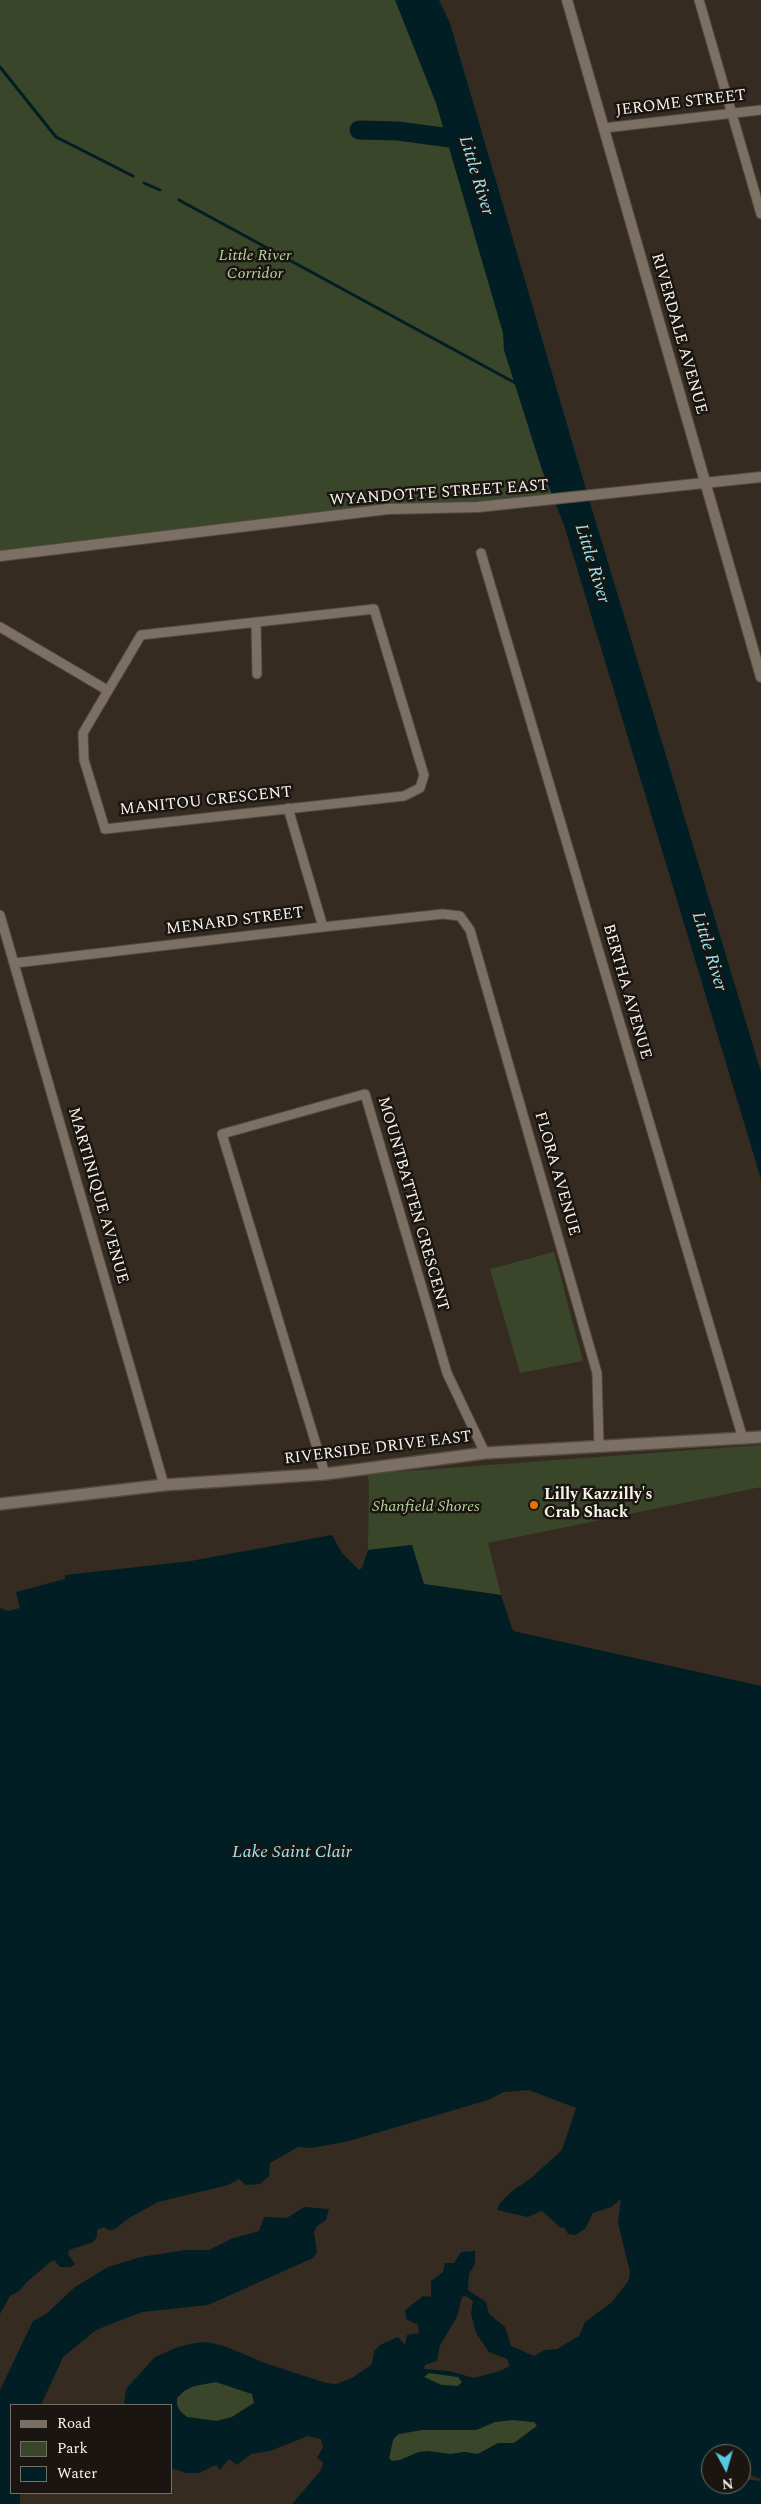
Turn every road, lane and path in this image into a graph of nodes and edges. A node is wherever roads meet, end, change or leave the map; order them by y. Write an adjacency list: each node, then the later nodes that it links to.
1 (567, 0): 5 (street, RIVERDALE AVENUE)
2 (699, 0): 4 (street)
3 (761, 110): 4 (street, JEROME STREET)
4 (732, 113): 5 (street, JEROME STREET); 6 (street)
5 (604, 128): 8 (street, RIVERDALE AVENUE)
6 (761, 214)
7 (761, 477): 8 (street, WYANDOTTE STREET EAST)
8 (706, 484): 10 (street, WYANDOTTE STREET EAST); 14 (street, RIVERDALE AVENUE)
9 (481, 553): 22 (street, BERTHA AVENUE)
10 (0, 556)
11 (256, 622): 13 (street); 15 (street, MANITOU CRESCENT); 16 (street, MANITOU CRESCENT)
12 (0, 626): 15 (street)
13 (257, 674)
14 (761, 677)
15 (107, 690): 16 (street, MANITOU CRESCENT)
16 (288, 808): 19 (street)
17 (0, 915): 20 (street, MARTINIQUE AVENUE)
18 (460, 916): 19 (street, MENARD STREET); 23 (street, FLORA AVENUE)
19 (323, 927): 20 (street, MENARD STREET)
20 (15, 963): 26 (street, MARTINIQUE AVENUE)
21 (761, 1437): 22 (main road, RIVERSIDE DRIVE EAST)
22 (743, 1438): 23 (main road, RIVERSIDE DRIVE EAST)
23 (599, 1447): 24 (main road, RIVERSIDE DRIVE EAST)
24 (485, 1453): 25 (main road, RIVERSIDE DRIVE EAST); 25 (street, MOUNTBATTEN CRESCENT)
25 (325, 1474): 26 (main road, RIVERSIDE DRIVE EAST)
26 (164, 1485): 27 (main road, RIVERSIDE DRIVE EAST)
27 (0, 1504)

